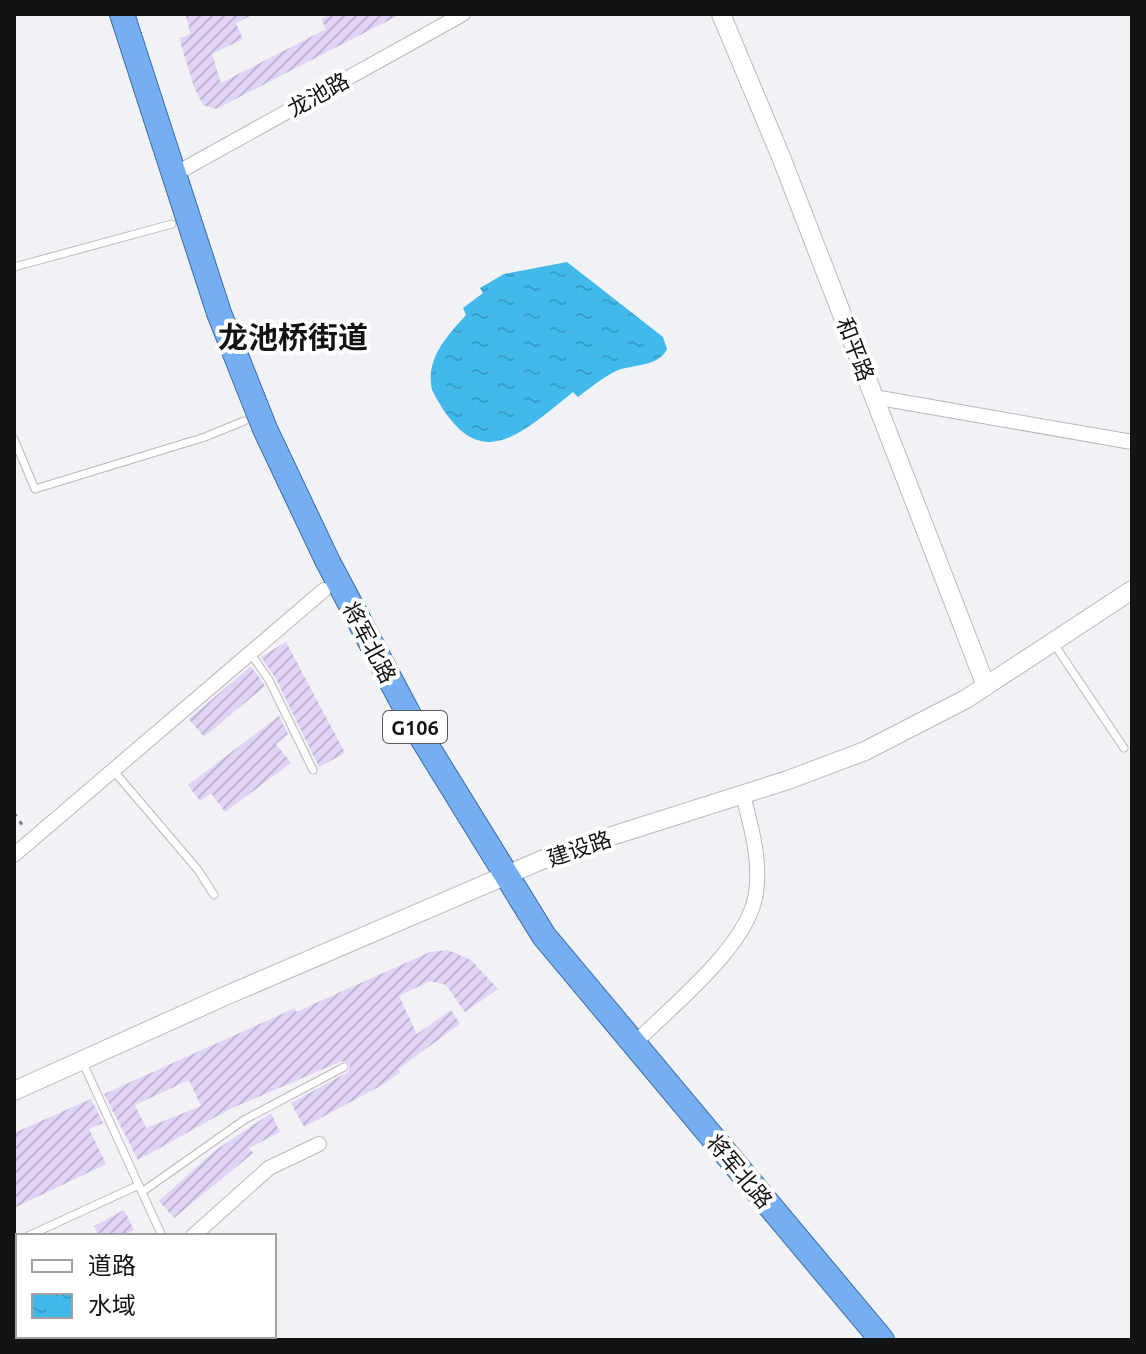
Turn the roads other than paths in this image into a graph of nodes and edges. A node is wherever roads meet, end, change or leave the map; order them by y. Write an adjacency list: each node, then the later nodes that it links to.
1 (104, 14): 6 (highway, 将军北路 / G106)
2 (122, 14): 5 (highway, 将军北路 / G106)
3 (463, 14): 5 (street, 龙池路)
4 (721, 14): 8 (street, 和平路)
5 (173, 175): 22 (highway, 将军北路 / G106)
6 (172, 224): 7 (lane); 9 (highway, 将军北路 / G106)
7 (14, 267)
8 (874, 397): 11 (street); 16 (street, 和平路)
9 (244, 421): 10 (lane); 12 (highway, 将军北路 / G106)
10 (14, 439)
11 (1132, 442)
12 (324, 590): 15 (street); 22 (highway, 将军北路 / G106)
13 (1132, 590): 14 (street, 建设路)
14 (1053, 642): 16 (street, 建设路); 17 (lane)
15 (249, 652): 18 (street); 19 (lane)
16 (986, 686): 20 (street, 建设路)
17 (1124, 748)
18 (111, 768): 21 (street); 23 (lane)
19 (313, 770)
20 (743, 795): 22 (street, 建设路); 24 (street)
21 (14, 855)
22 (498, 879): 24 (highway, 将军北路 / G106); 25 (street, 建设路); 33 (highway, 将军北路 / G106)
23 (214, 895)
24 (633, 1045): 34 (highway, 将军北路 / G106)
25 (82, 1061): 27 (street, 建设路); 29 (lane)
26 (344, 1067): 29 (lane)
27 (14, 1091)
28 (319, 1144): 32 (street)
29 (140, 1188): 30 (lane); 31 (lane)
30 (33, 1234)
31 (161, 1234)
32 (195, 1234)
33 (861, 1340)
34 (882, 1340)

